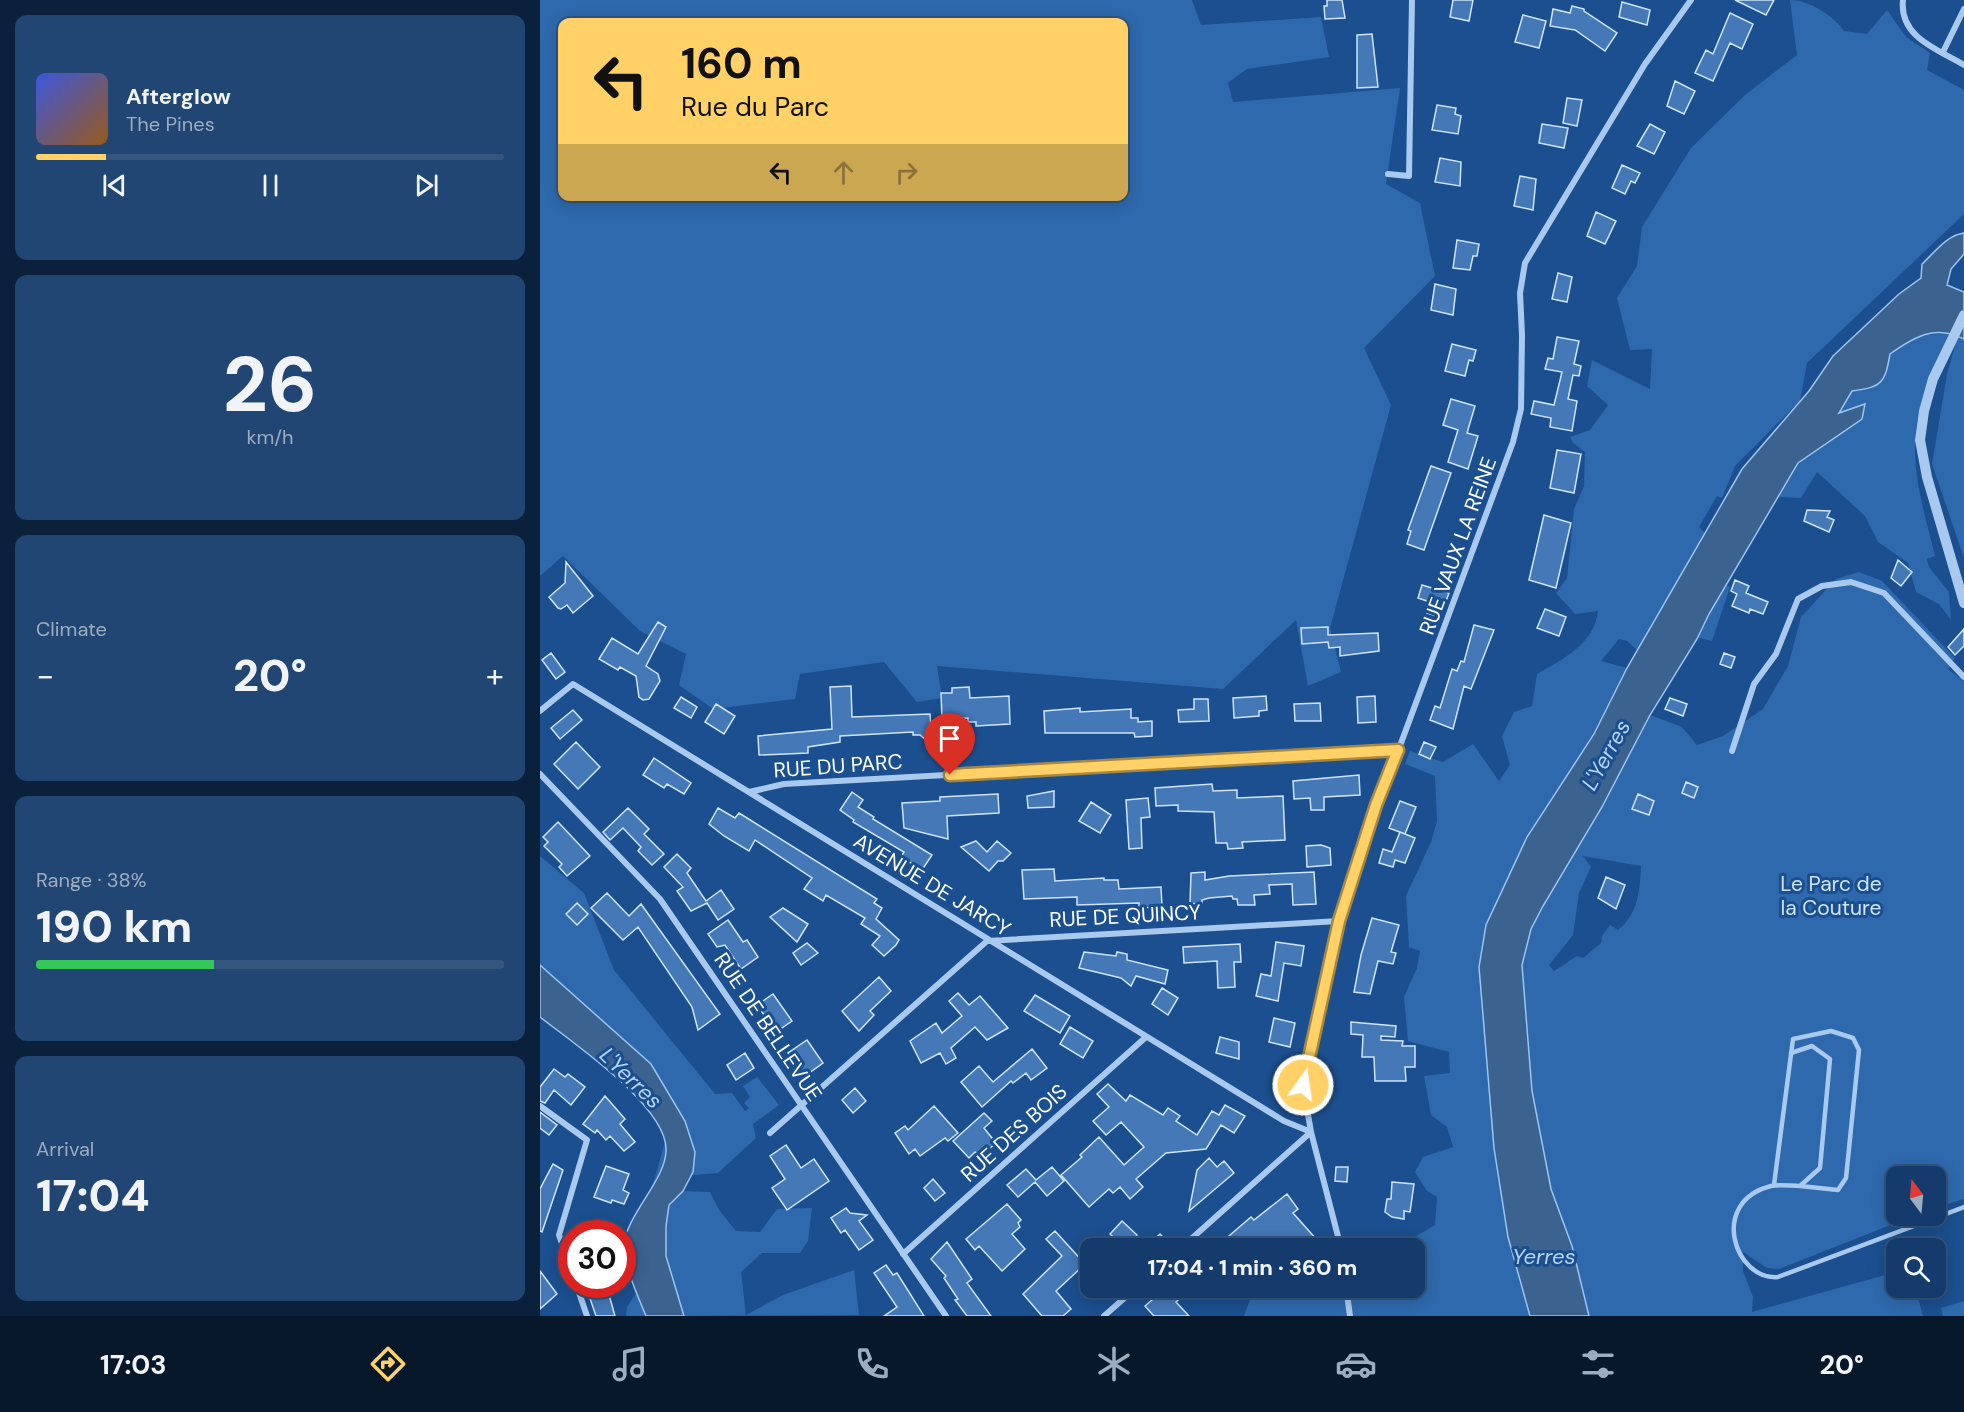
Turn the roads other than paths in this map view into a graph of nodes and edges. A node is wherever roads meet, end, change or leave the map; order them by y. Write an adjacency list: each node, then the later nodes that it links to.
1 (1412, 0): 7 (street)
2 (1691, 0): 12 (street, RUE VAUX LA REINE)
3 (1903, 0): 5 (street)
4 (1964, 9): 5 (street)
5 (1943, 52): 6 (street)
6 (1964, 65)
7 (1388, 174)
8 (1964, 315): 9 (street)
9 (1964, 603)
10 (1964, 677): 13 (street)
11 (540, 711): 15 (street, AVENUE DE JARCY)
12 (1398, 750): 15 (street, RUE DU PARC); 16 (street, RUE VAUX LA REINE)
13 (1732, 751)
14 (540, 774): 21 (street, RUE DE BELLEVUE)
15 (749, 792): 17 (street, AVENUE DE JARCY)
16 (1339, 921): 17 (street, RUE DE QUINCY); 22 (street, RUE VAUX LA REINE)
17 (987, 941): 18 (street, AVENUE DE JARCY); 21 (street)
18 (1146, 1037): 22 (street, AVENUE DE JARCY); 30 (street, RUE DES BOIS)
19 (1791, 1053): 24 (lane); 25 (lane); 25 (lane)
20 (540, 1106): 27 (street)
21 (802, 1106): 23 (street); 30 (street, RUE DE BELLEVUE)
22 (1311, 1132): 28 (street); 29 (street, RUE VAUX LA REINE)
23 (770, 1133)
24 (1774, 1185): 25 (lane); 26 (lane)
25 (1800, 1186)
26 (1964, 1207)
27 (563, 1220)
28 (1192, 1238)
29 (1338, 1238)
30 (903, 1254): 35 (street, RUE DE BELLEVUE)
31 (581, 1298): 34 (street)
32 (1124, 1298): 36 (street)
33 (1348, 1298): 37 (street)
34 (587, 1316)
35 (946, 1316)
36 (1104, 1316)
37 (1350, 1316)

